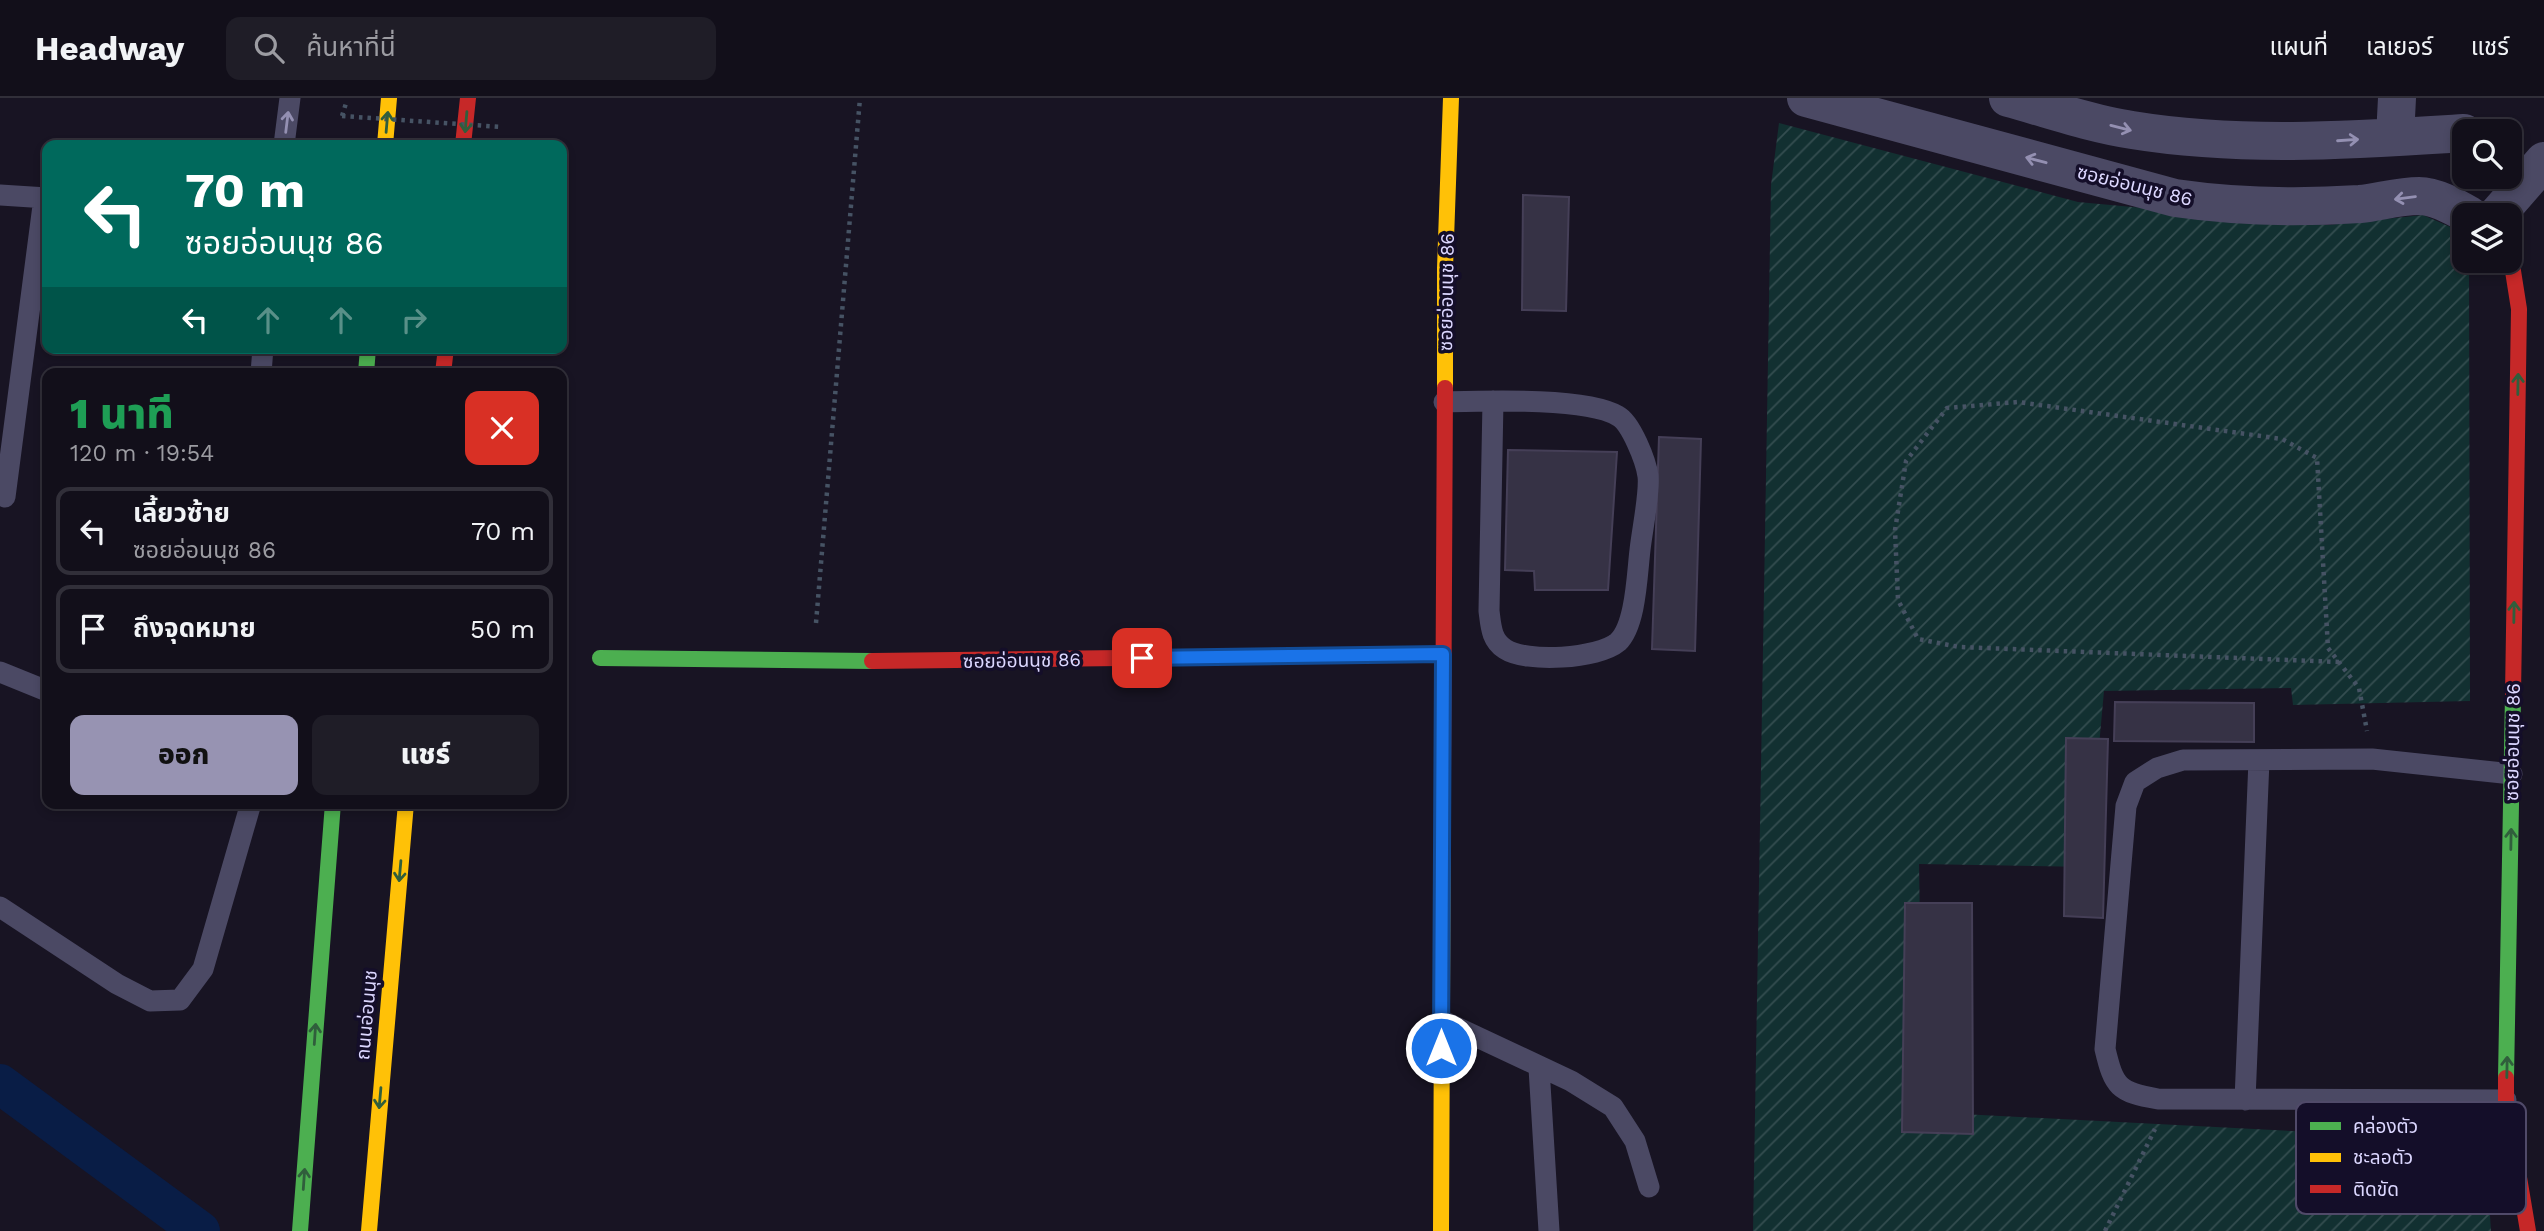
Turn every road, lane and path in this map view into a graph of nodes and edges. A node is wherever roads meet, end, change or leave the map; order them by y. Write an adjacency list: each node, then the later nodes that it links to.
1 (290, 98): 13 (lane, one-way to 1)
2 (348, 98): 10 (path, bridge)
3 (389, 98): 14 (street, one-way to 3)
4 (468, 98): 15 (street, one-way to 15)
5 (860, 98): 28 (path)
6 (1451, 98): 24 (street, ซอยอ่อนนุช 86)
7 (1806, 98): 20 (street, ซอยอ่อนนุช 86, one-way to 7)
8 (2008, 98): 12 (street, one-way to 12)
9 (2397, 98): 12 (street)
10 (502, 127)
11 (2452, 134): 12 (street)
12 (2395, 137)
13 (285, 140)
14 (385, 140)
15 (464, 140)
16 (2534, 162): 19 (street)
17 (0, 195): 18 (lane)
18 (42, 198)
19 (2505, 203)
20 (2452, 206)
21 (42, 227): 25 (lane)
22 (2513, 273): 34 (street, ซอยอ่อนนุช 86, one-way to 22)
23 (1493, 401): 23 (lane); 24 (lane)
24 (1444, 402): 26 (street, ซอยอ่อนนุช 86)
25 (5, 497)
26 (1443, 654): 28 (street, ซอยอ่อนนุช 86); 39 (street, ซอยอ่อนนุช 86)
27 (600, 658): 28 (street, ซอยอ่อนนุช 86)
28 (812, 662)
29 (2339, 662): 29 (path); 32 (path)
30 (0, 673): 31 (lane)
31 (42, 689)
32 (2372, 759): 33 (lane); 34 (lane)
33 (2259, 760): 41 (lane); 42 (lane)
34 (2512, 774): 43 (street, ซอยอ่อนนุช 86, one-way to 34)
35 (249, 809): 38 (lane)
36 (334, 809): 46 (street, one-way to 36)
37 (405, 809): 47 (street, ถนนอ่อนนุช, one-way to 47)
38 (0, 907)
39 (1441, 1020): 40 (lane); 48 (street, ซอยอ่อนนุช 86)
40 (1539, 1068): 44 (lane); 49 (lane)
41 (2169, 1100): 42 (lane); 50 (path)
42 (2245, 1100): 43 (lane)
43 (2506, 1100)
44 (1649, 1187)
45 (2544, 1221): 51 (street)
46 (300, 1231)
47 (369, 1231)
48 (1441, 1231)
49 (1549, 1231)
50 (2105, 1231)
51 (2543, 1231)

